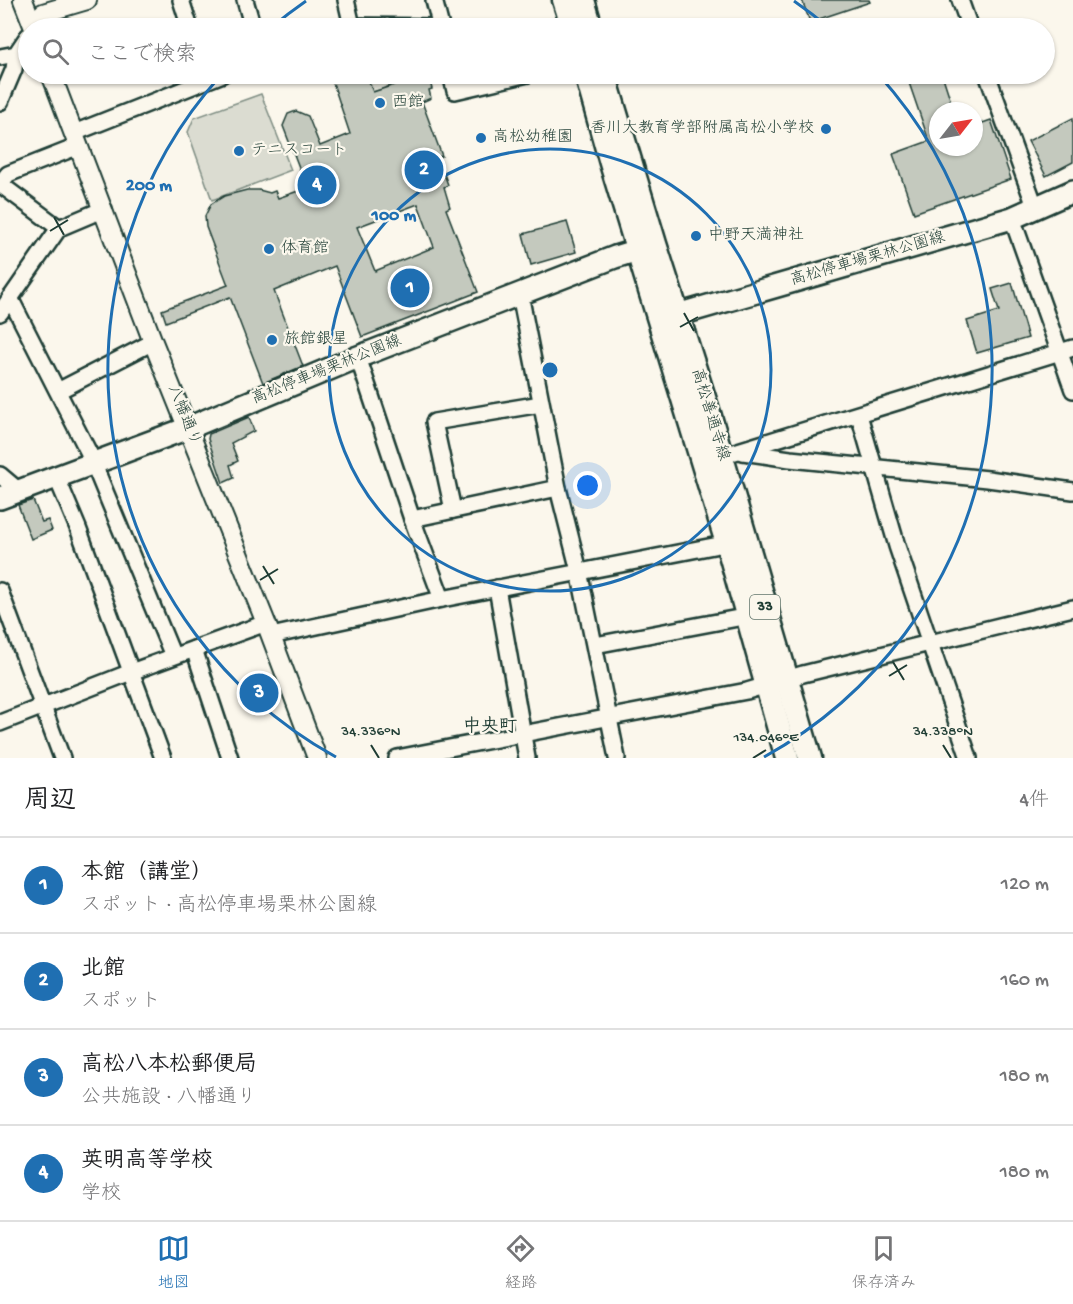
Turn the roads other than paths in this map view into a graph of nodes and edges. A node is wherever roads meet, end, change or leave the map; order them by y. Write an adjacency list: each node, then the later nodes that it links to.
1 (23, 0): 10 (street)
2 (87, 0): 11 (street)
3 (181, 0): 12 (street)
4 (244, 0): 13 (street)
5 (346, 0): 14 (street)
6 (434, 0): 15 (street)
7 (564, 0): 16 (main road)
8 (583, 0): 17 (main road)
9 (960, 0): 18 (street)
10 (30, 18)
11 (40, 18)
12 (187, 18)
13 (250, 18)
14 (348, 18)
15 (438, 18)
16 (570, 18)
17 (588, 18)
18 (966, 18)
19 (18, 51): 20 (street)
20 (16, 54): 21 (street); 29 (street)
21 (0, 57)
22 (55, 84): 30 (street, 八幡通り)
23 (191, 84): 30 (street)
24 (453, 84): 25 (street)
25 (485, 84)
26 (589, 84): 37 (main road, 高松善通寺線 / 33)
27 (606, 84): 37 (main road, 高松善通寺線 / 33)
28 (991, 84): 34 (street)
29 (0, 102)
30 (77, 140): 31 (street); 33 (street, 八幡通り)
31 (0, 184): 36 (street)
32 (1073, 191): 34 (main road, 高松停車場栗林公園線)
33 (104, 209): 36 (street); 42 (street, 八幡通り)
34 (1036, 209): 35 (main road, 高松停車場栗林公園線)
35 (1012, 218): 41 (main road, 高松停車場栗林公園線); 43 (street)
36 (59, 228): 39 (street)
37 (646, 247): 38 (main road, 高松停車場栗林公園線); 41 (main road, 高松善通寺線 / 33)
38 (520, 294): 44 (main road, 高松停車場栗林公園線); 47 (street)
39 (10, 298): 40 (street); 46 (street)
40 (0, 313)
41 (669, 317): 50 (main road, 高松善通寺線 / 33)
42 (153, 342): 46 (street); 49 (street, 八幡通り)
43 (1066, 351): 45 (street); 48 (street)
44 (358, 357): 49 (main road, 高松停車場栗林公園線); 59 (street)
45 (1073, 390)
46 (58, 391): 51 (street)
47 (541, 404): 55 (street); 58 (street)
48 (859, 415): 50 (street); 52 (street)
49 (188, 428): 51 (main road, 高松停車場栗林公園線); 67 (street, 八幡通り)
50 (721, 456): 52 (street); 60 (main road, 高松善通寺線 / 33)
51 (93, 464): 54 (main road, 高松停車場栗林公園線); 71 (street)
52 (875, 469): 56 (street); 68 (street)
53 (0, 475): 57 (street)
54 (57, 478): 57 (main road, 高松停車場栗林公園線); 72 (street)
55 (558, 488): 58 (street); 61 (street)
56 (1073, 491)
57 (10, 495)
58 (453, 510): 59 (street)
59 (412, 519): 64 (street)
60 (736, 542): 61 (street); 66 (main road, 高松善通寺線 / 33)
61 (579, 571): 62 (street); 69 (street)
62 (497, 588): 64 (street); 77 (street)
63 (0, 591): 74 (street)
64 (442, 599): 67 (street)
65 (1073, 608): 68 (street)
66 (757, 615): 69 (street); 73 (main road, 高松善通寺線 / 33)
67 (269, 629): 70 (street); 81 (street, 八幡通り)
68 (930, 642): 73 (street); 87 (street)
69 (595, 645): 75 (street)
70 (194, 649): 71 (street); 80 (street)
71 (173, 656): 72 (street)
72 (131, 672): 74 (street); 79 (street)
73 (776, 681): 75 (street); 85 (main road, 高松善通寺線 / 33); 86 (main road, 高松善通寺線 / 33)
74 (43, 707): 76 (street); 78 (street)
75 (609, 717): 77 (street); 84 (street)
76 (0, 723)
77 (522, 735): 82 (street); 83 (street)
78 (62, 758)
79 (163, 758)
80 (230, 758)
81 (317, 758)
82 (396, 758)
83 (526, 758)
84 (617, 758)
85 (787, 758)
86 (810, 758)
87 (969, 758)

